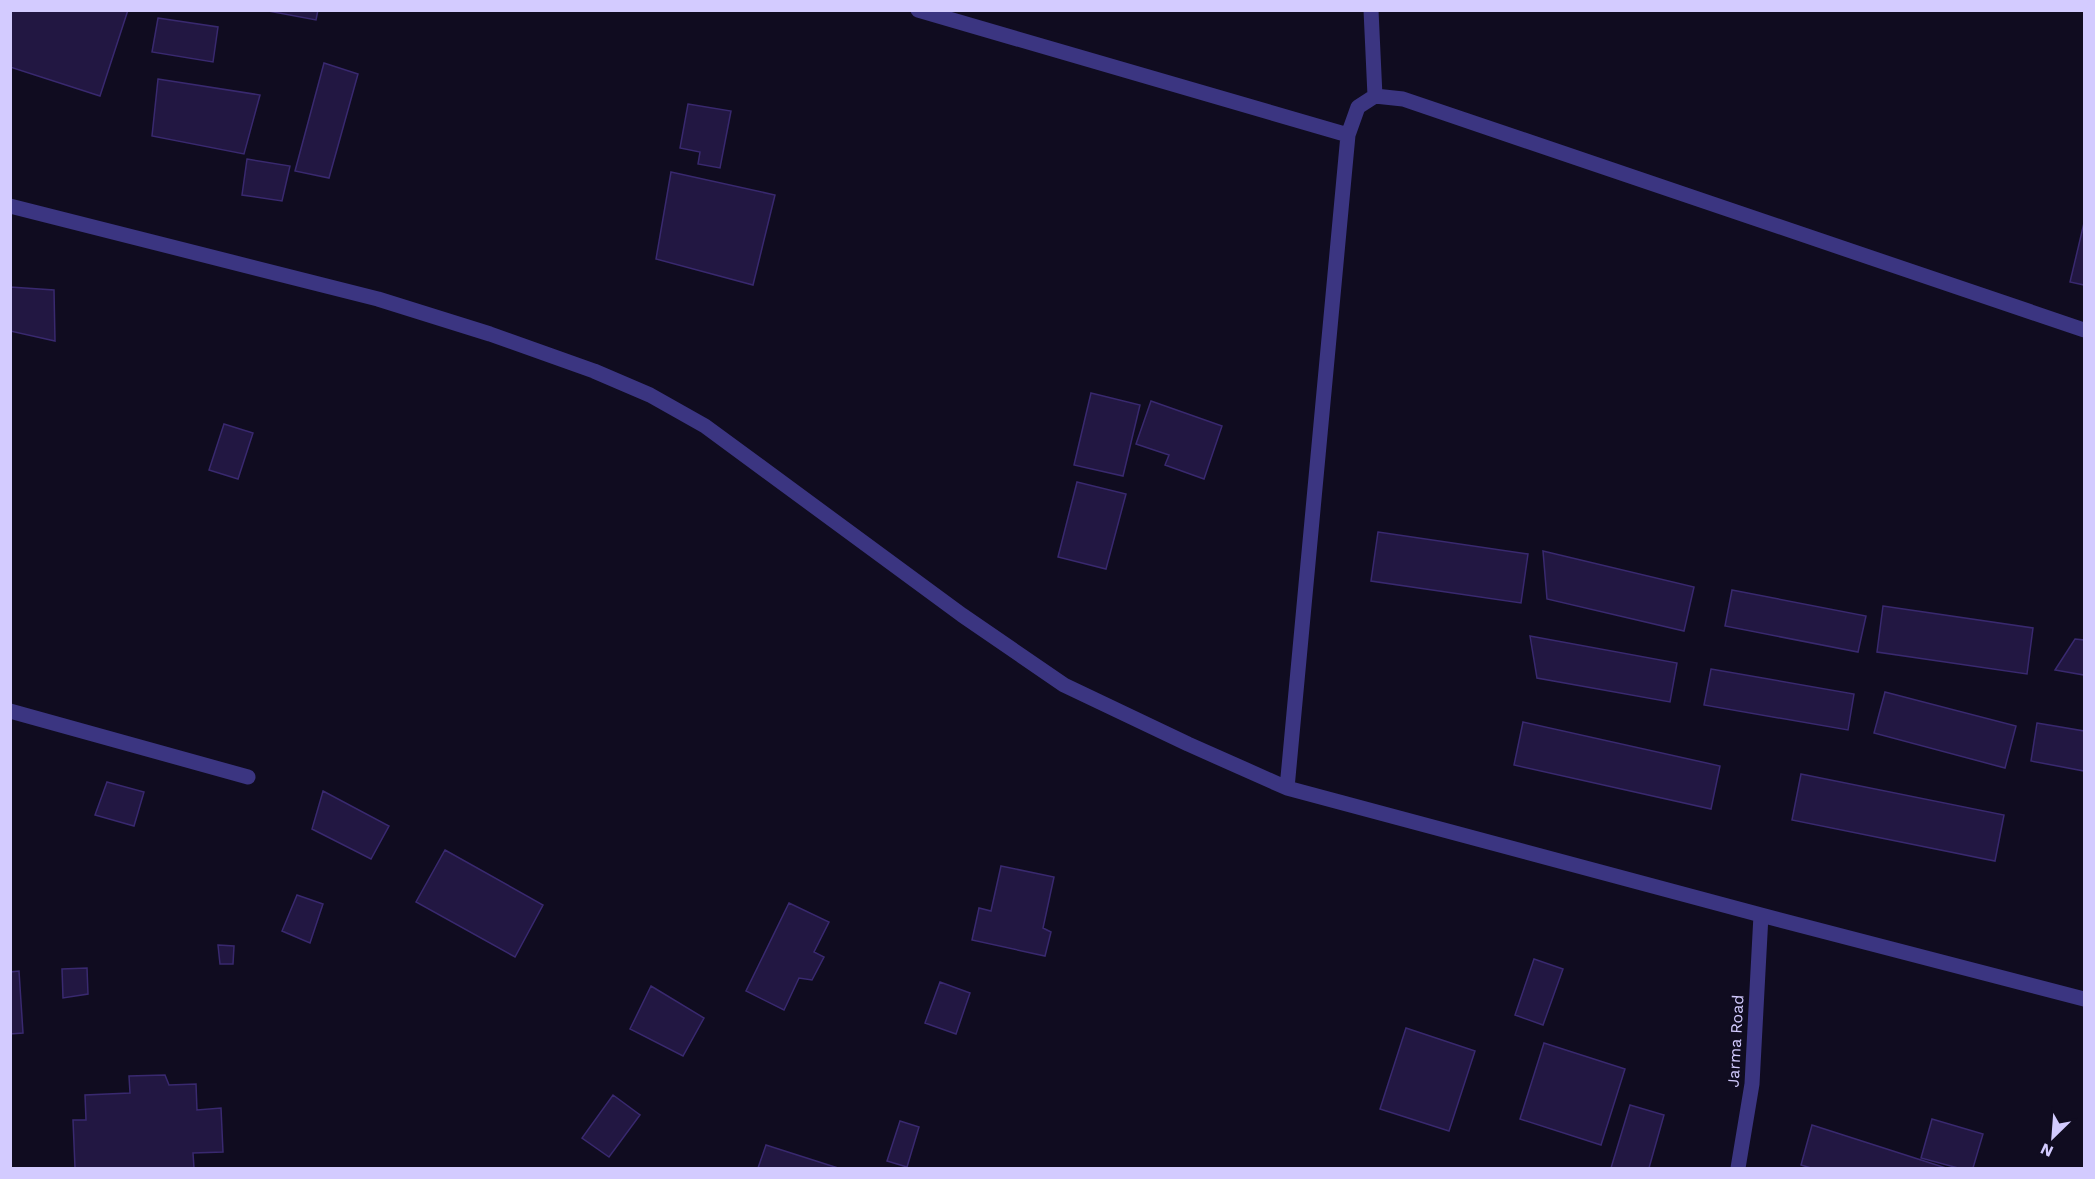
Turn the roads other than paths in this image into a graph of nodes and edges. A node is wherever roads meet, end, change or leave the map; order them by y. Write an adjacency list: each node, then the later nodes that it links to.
1 (918, 10): 4 (street)
2 (1371, 10): 3 (street)
3 (1375, 96): 4 (street); 6 (street)
4 (1347, 135): 9 (street)
5 (10, 206): 9 (street)
6 (2085, 330)
7 (10, 711): 8 (street)
8 (248, 777)
9 (1287, 788): 10 (street)
10 (1761, 915): 11 (street); 12 (street, Jarma Road)
11 (2085, 999)
12 (1738, 1168)

